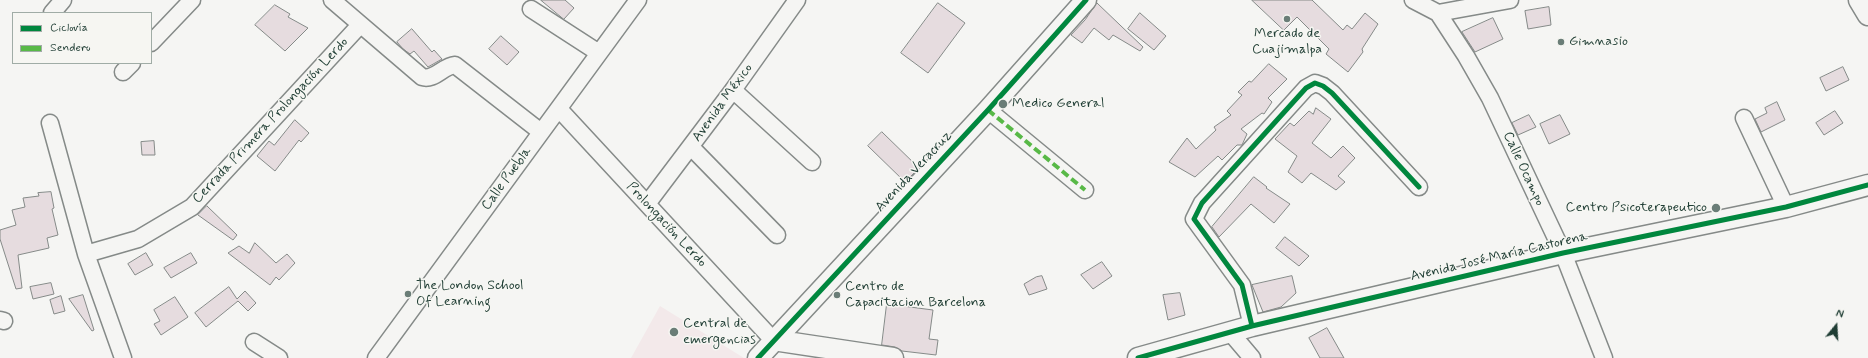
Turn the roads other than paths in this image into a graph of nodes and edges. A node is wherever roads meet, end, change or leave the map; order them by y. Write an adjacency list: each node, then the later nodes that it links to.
1 (63, 0): 11 (street)
2 (192, 0): 15 (street)
3 (332, 0): 14 (street)
4 (638, 0): 16 (street, Calle Puebla)
5 (797, 0): 17 (street, Avenida México)
6 (1086, 0): 19 (street, Avenida Veracruz)
7 (1413, 0): 12 (street, Calle Ocampo)
8 (1510, 0): 12 (street)
9 (1859, 0): 13 (street)
10 (531, 9): 16 (street)
11 (53, 12)
12 (1438, 13): 32 (street, Calle Ocampo)
13 (1868, 15)
14 (360, 25): 22 (street); 31 (street, Cerrada Primera Prolongación Lerdo)
15 (152, 42)
16 (599, 53): 18 (street, Calle Puebla)
17 (733, 90): 23 (street, Avenida México); 24 (street)
18 (559, 109): 22 (street, Calle Puebla); 28 (street, Prolongación Lerdo)
19 (988, 110): 27 (street); 35 (street, Avenida Veracruz)
20 (1744, 118): 29 (street)
21 (50, 123): 31 (street)
22 (541, 132): 39 (street, Calle Puebla)
23 (691, 147): 28 (street, Avenida México); 30 (street)
24 (812, 162)
25 (1868, 185): 29 (street, Avenida José María Castorena)
26 (1419, 187): 33 (street)
27 (1085, 190)
28 (647, 204): 35 (street, Prolongación Lerdo)
29 (1786, 207): 32 (street, Avenida José María Castorena)
30 (777, 235)
31 (86, 254): 37 (street)
32 (1563, 254): 33 (street, Avenida José María Castorena); 44 (street, Calle Ocampo)
33 (1252, 326): 34 (street, Avenida José María Castorena)
34 (1230, 332): 42 (street, Avenida José María Castorena); 43 (street)
35 (773, 340): 40 (street, Avenida Veracruz); 41 (street)
36 (254, 342): 38 (street)
37 (123, 358)
38 (279, 358)
39 (376, 358)
40 (758, 358)
41 (893, 358)
42 (1138, 358)
43 (1252, 358)
44 (1604, 358)

